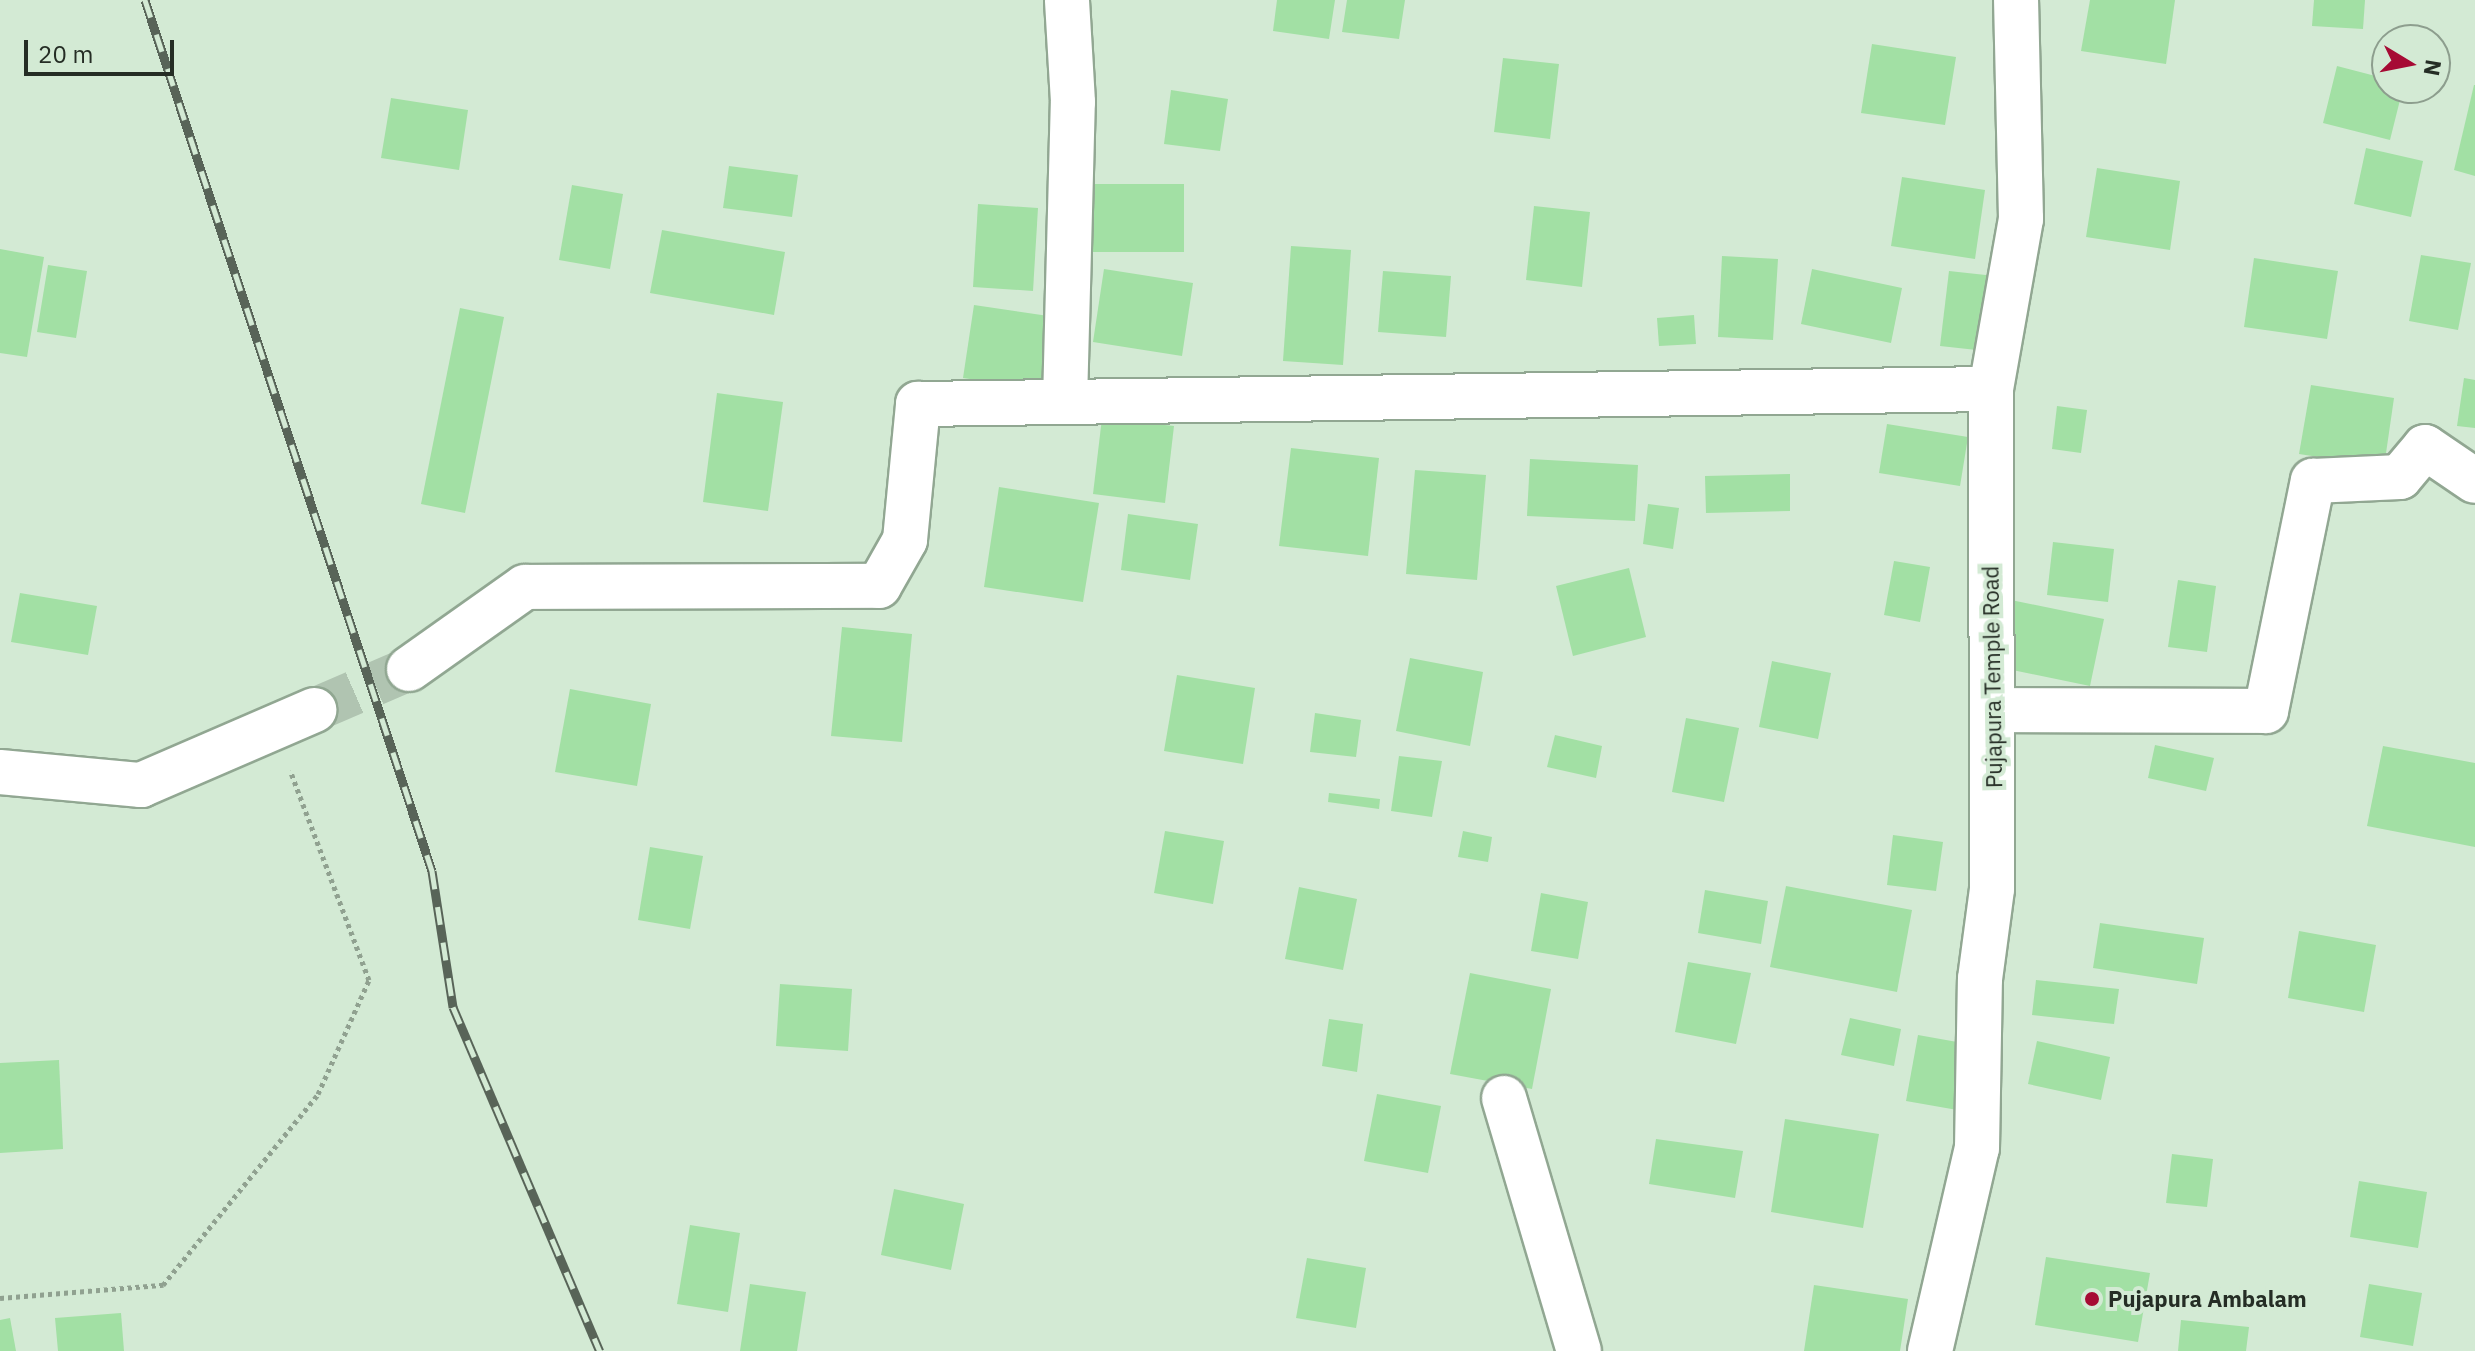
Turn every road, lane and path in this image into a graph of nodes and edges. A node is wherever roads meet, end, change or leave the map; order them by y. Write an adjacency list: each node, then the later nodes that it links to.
1 (1067, 0): 4 (street)
2 (2016, 0): 3 (street, Pujapura Temple Road)
3 (1991, 389): 4 (street); 8 (street, Pujapura Temple Road)
4 (1065, 402): 6 (street)
5 (2475, 481): 8 (street)
6 (409, 669)
7 (314, 710): 9 (street)
8 (1994, 710): 14 (street, Pujapura Temple Road)
9 (274, 727): 10 (street); 12 (path)
10 (0, 772)
11 (1504, 1098): 13 (street)
12 (0, 1298)
13 (1579, 1351)
14 (1930, 1351)

